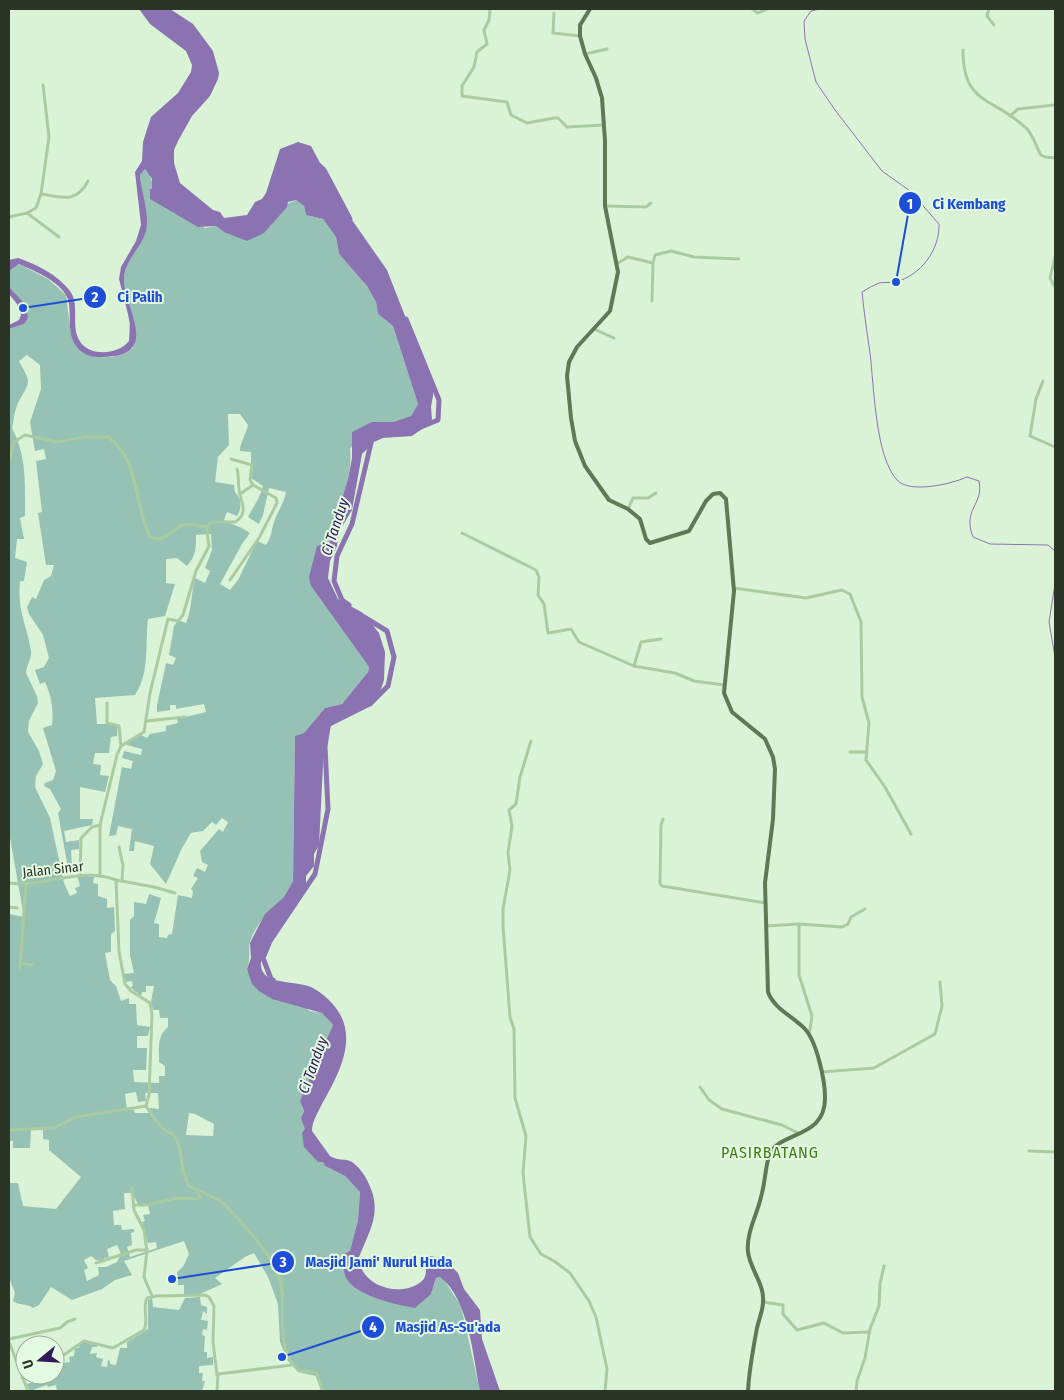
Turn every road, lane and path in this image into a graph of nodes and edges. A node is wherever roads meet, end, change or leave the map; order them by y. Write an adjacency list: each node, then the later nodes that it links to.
1 (490, 9): 15 (street)
2 (590, 9): 8 (main road)
3 (752, 9): 4 (street)
4 (767, 9)
5 (989, 9): 7 (street)
6 (554, 13): 8 (street)
7 (994, 25)
8 (580, 36): 11 (main road)
9 (608, 49): 11 (street)
10 (963, 50): 14 (street)
11 (585, 54): 15 (main road)
12 (43, 85): 18 (street)
13 (1055, 105): 14 (street)
14 (1010, 116): 16 (street)
15 (605, 125): 20 (main road)
16 (1055, 158)
17 (88, 181): 18 (street)
18 (41, 194): 21 (street)
19 (651, 203): 20 (street)
20 (605, 206): 27 (main road)
21 (28, 213): 22 (street); 23 (street)
22 (9, 217)
23 (59, 237)
24 (1055, 257): 28 (street)
25 (739, 260): 26 (street)
26 (653, 263): 27 (street); 29 (street)
27 (618, 264): 30 (main road)
28 (1055, 287)
29 (652, 301)
30 (594, 329): 31 (street); 40 (main road)
31 (614, 338)
32 (1043, 381): 33 (street)
33 (1055, 447)
34 (231, 459): 37 (street)
35 (9, 462): 41 (street)
36 (237, 469): 39 (street)
37 (253, 486): 39 (street); 43 (street)
38 (656, 493): 40 (street)
39 (240, 494): 41 (street)
40 (628, 509): 44 (main road)
41 (208, 527): 50 (street)
42 (462, 532): 46 (street)
43 (230, 580)
44 (734, 588): 47 (main road); 54 (street)
45 (661, 639): 46 (street)
46 (634, 666): 47 (street)
47 (724, 685): 66 (main road)
48 (107, 703): 52 (street)
49 (185, 717): 50 (street)
50 (146, 721): 52 (street)
51 (530, 741): 101 (street)
52 (121, 746): 56 (street)
53 (850, 752): 54 (street)
54 (865, 752): 57 (street)
55 (663, 819): 66 (street)
56 (100, 825): 59 (street); 60 (street)
57 (911, 834)
58 (119, 847): 62 (street)
59 (80, 876): 60 (street, Jalan Sinar); 64 (street, Jalan Sinar)
60 (100, 876): 61 (street, Jalan Sinar)
61 (116, 880): 62 (street, Jalan Sinar); 79 (street)
62 (122, 881): 65 (street, Jalan Sinar)
63 (9, 883): 64 (street, Jalan Sinar)
64 (26, 883): 72 (street)
65 (175, 893)
66 (765, 903): 71 (main road)
67 (9, 907): 68 (street)
68 (17, 908)
69 (864, 909): 70 (street)
70 (799, 924): 71 (street); 76 (street)
71 (766, 926): 76 (main road)
72 (20, 963): 73 (street); 74 (street)
73 (32, 965)
74 (20, 968)
75 (940, 982): 77 (street)
76 (809, 1035): 77 (main road)
77 (821, 1072): 81 (main road)
78 (700, 1087): 81 (street)
79 (146, 1106): 80 (street); 85 (street)
80 (9, 1130)
81 (801, 1134): 91 (main road)
82 (1029, 1151): 83 (street)
83 (1055, 1152)
84 (132, 1188): 86 (street)
85 (196, 1191): 86 (street); 97 (street)
86 (134, 1205): 87 (street)
87 (147, 1250): 88 (street); 90 (street)
88 (96, 1262)
89 (884, 1266): 93 (street)
90 (152, 1296): 95 (street); 98 (street)
91 (764, 1302): 93 (street); 102 (main road)
92 (76, 1320): 94 (street)
93 (869, 1332): 103 (street)
94 (9, 1341): 96 (street)
95 (65, 1355)
96 (15, 1358)
97 (292, 1365): 98 (street); 100 (street)
98 (217, 1375): 99 (street)
99 (218, 1391)
100 (323, 1391)
101 (605, 1391)
102 (748, 1391)
103 (856, 1391)

